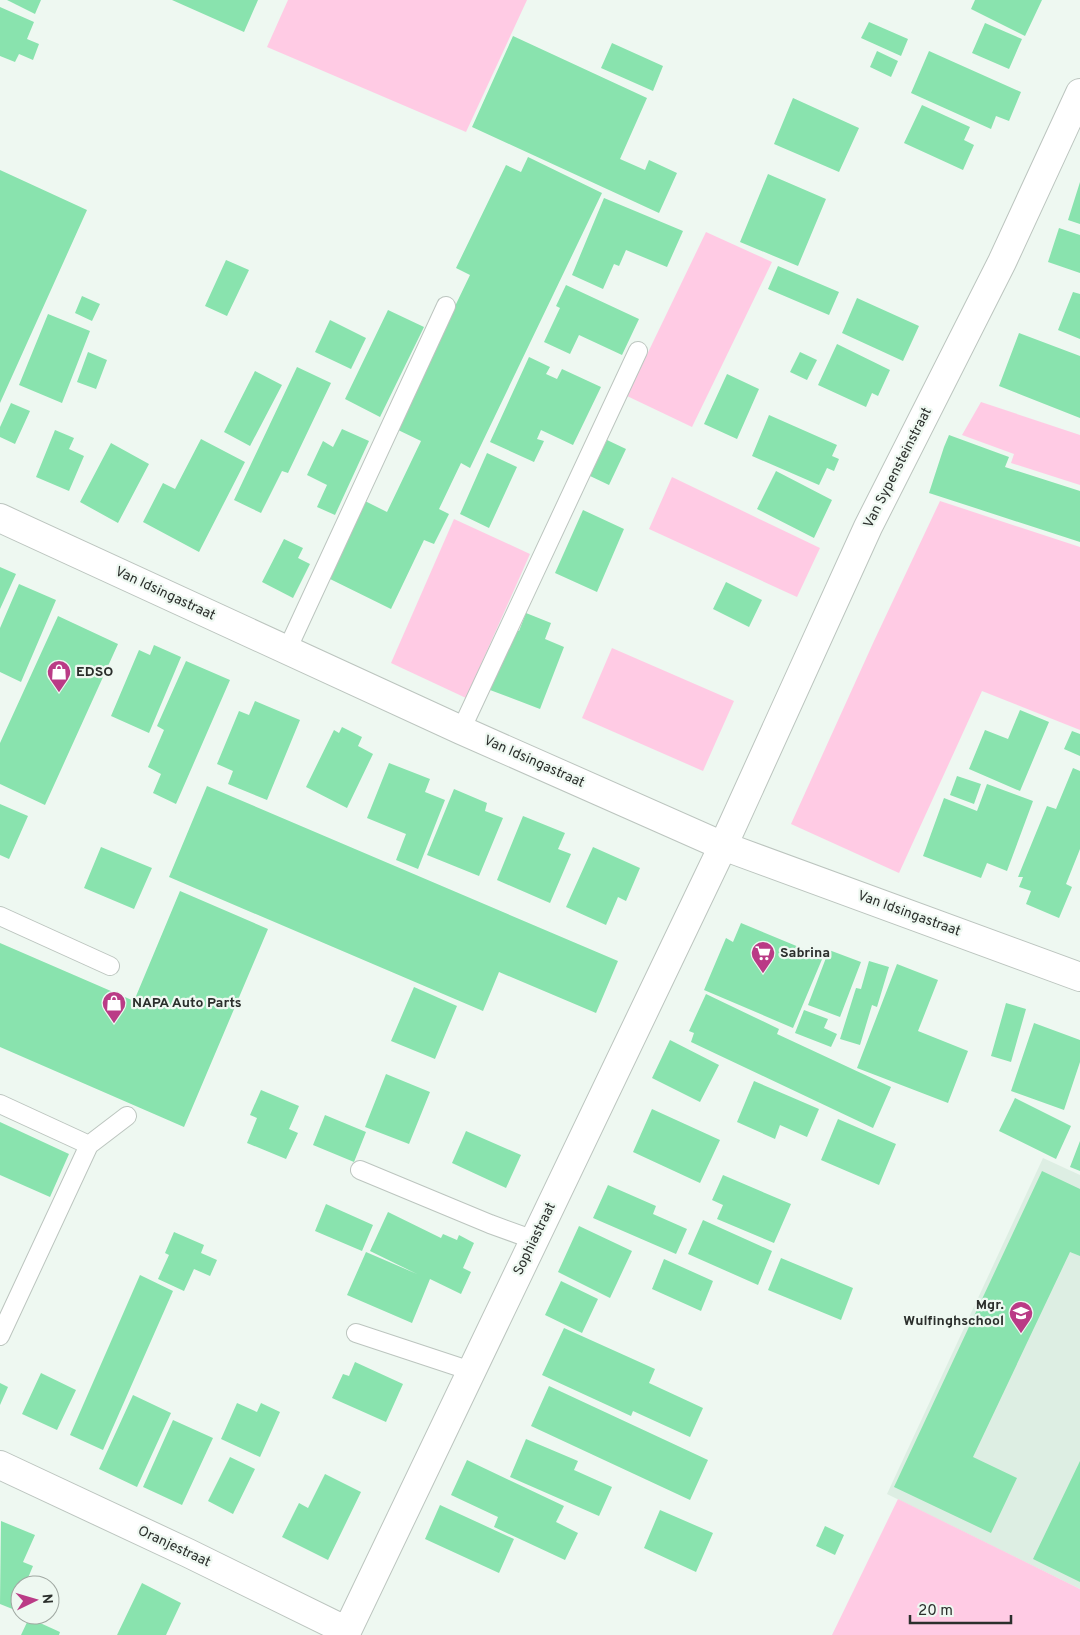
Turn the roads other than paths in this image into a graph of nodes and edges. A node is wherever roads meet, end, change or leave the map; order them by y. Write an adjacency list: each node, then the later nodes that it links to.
1 (1080, 93): 7 (street, Van Sypensteinstraat)
2 (446, 306): 5 (lane)
3 (638, 351): 6 (lane)
4 (0, 518): 5 (street, Van Idsingastraat)
5 (287, 650): 6 (street, Van Idsingastraat)
6 (461, 730): 7 (street, Van Idsingastraat)
7 (723, 846): 10 (street, Van Idsingastraat); 15 (street, Sophiastraat)
8 (0, 916): 9 (lane)
9 (110, 966)
10 (1080, 977)
11 (0, 1104): 13 (lane)
12 (127, 1116): 13 (lane)
13 (89, 1145): 17 (lane)
14 (360, 1170): 15 (lane)
15 (534, 1240): 18 (street, Sophiastraat)
16 (356, 1333): 18 (lane)
17 (0, 1336)
18 (471, 1371): 20 (street, Sophiastraat)
19 (0, 1465): 20 (street, Oranjestraat)
20 (348, 1633)

